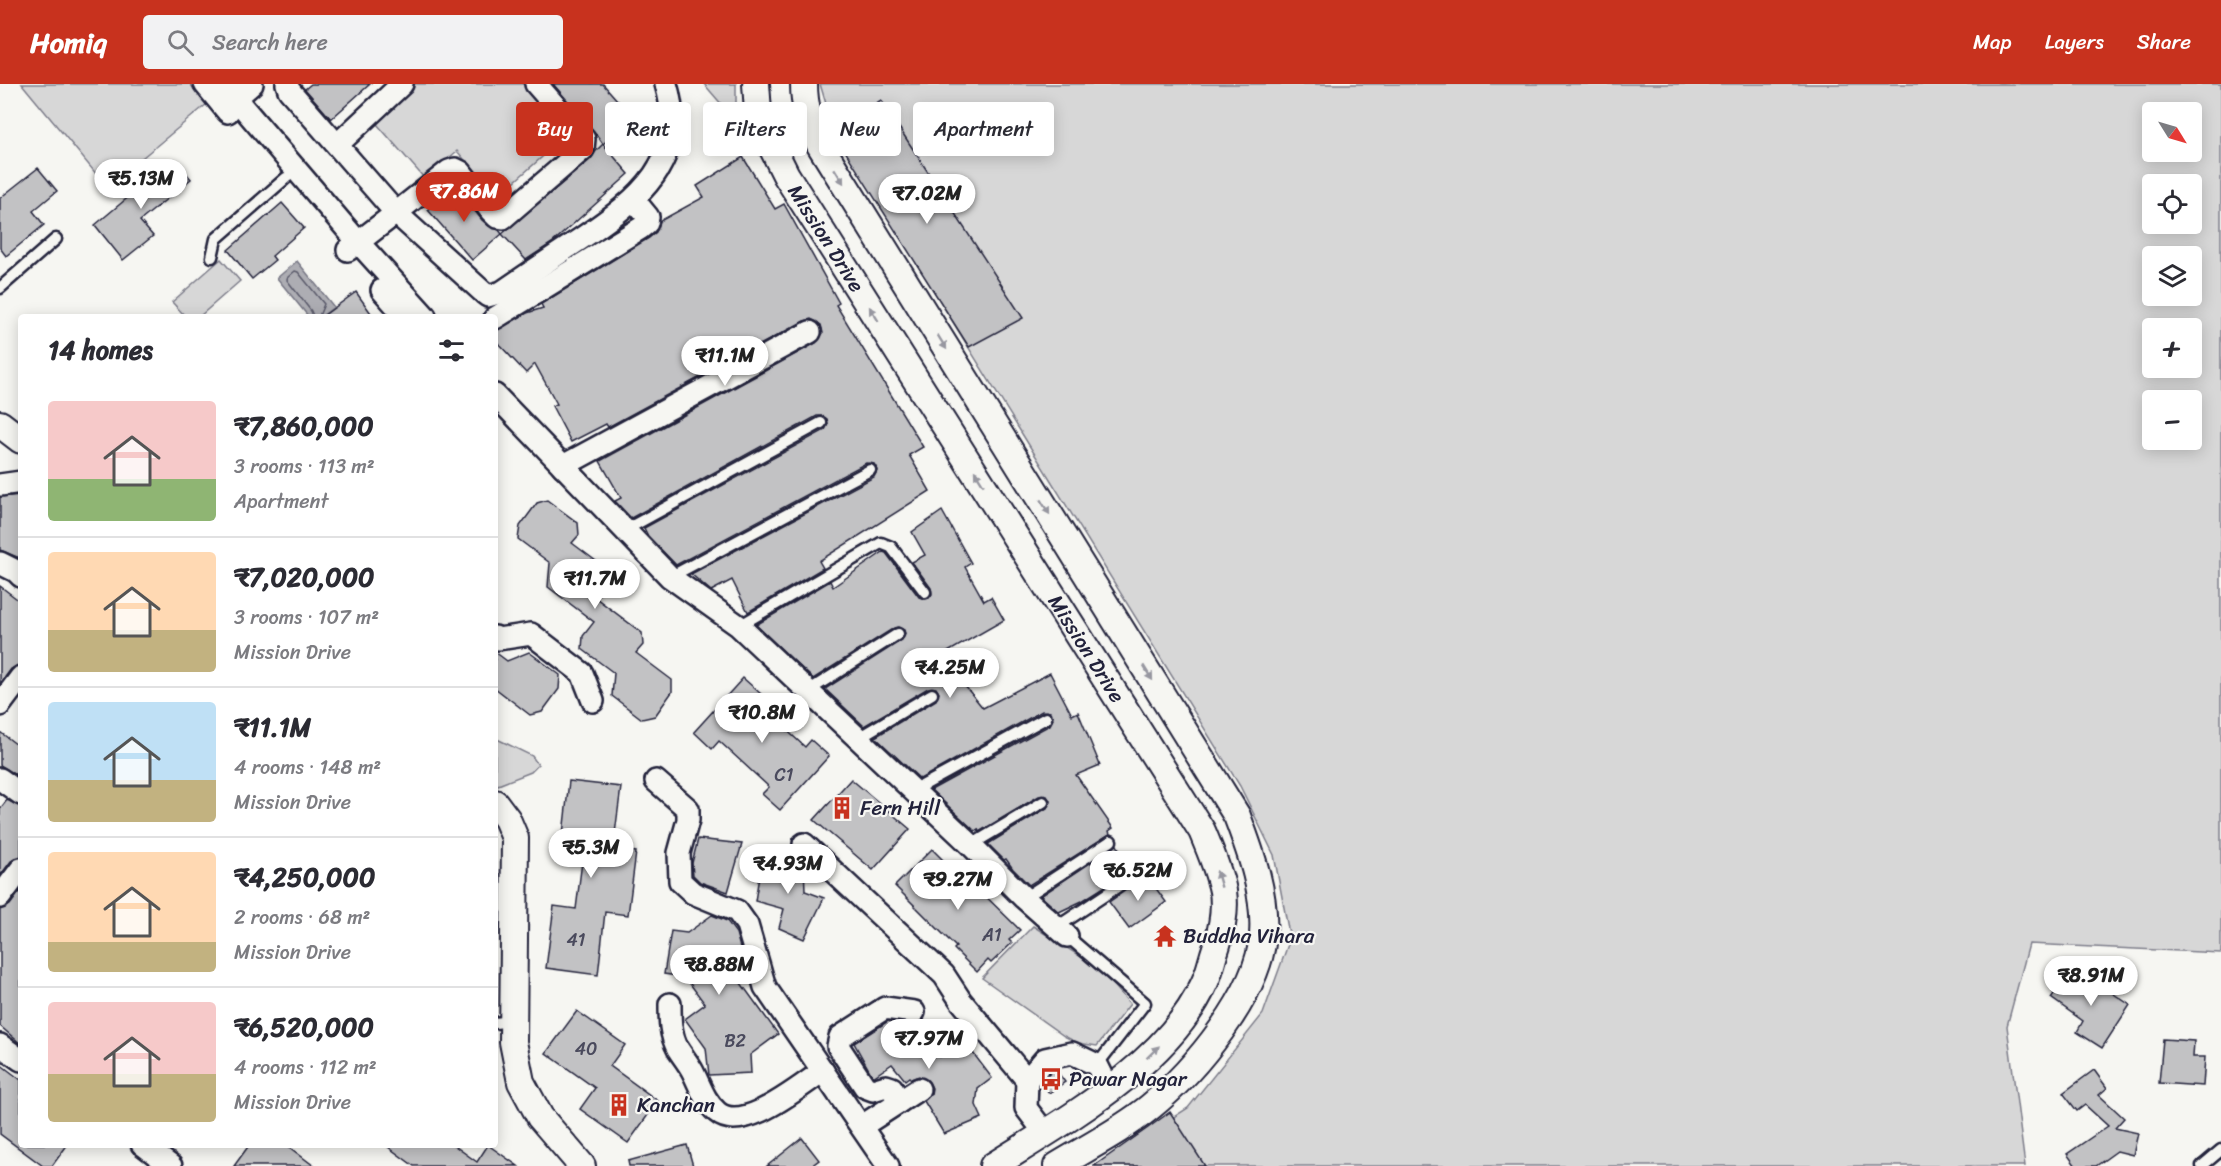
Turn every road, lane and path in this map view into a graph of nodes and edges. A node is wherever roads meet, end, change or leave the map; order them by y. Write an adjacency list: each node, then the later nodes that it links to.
1 (252, 84): 8 (street)
2 (287, 84): 9 (street)
3 (402, 84): 9 (street)
4 (536, 84): 12 (street)
5 (666, 84): 11 (street)
6 (756, 84): 67 (street, Mission Drive, one-way to 6)
7 (804, 84): 70 (street, Mission Drive, one-way to 70)
8 (220, 92): 10 (street); 14 (street)
9 (338, 144): 12 (street)
10 (285, 178): 14 (street); 15 (lane)
11 (634, 200): 12 (street); 19 (street)
12 (396, 213): 14 (street)
13 (56, 239): 16 (lane)
14 (353, 246): 17 (street); 18 (street)
15 (212, 257)
16 (0, 288)
17 (404, 314)
18 (423, 314)
19 (498, 316)
20 (810, 332): 25 (street)
21 (498, 398): 25 (street)
22 (821, 423): 29 (lane)
23 (0, 424): 24 (street)
24 (18, 438)
25 (563, 466): 29 (street)
26 (870, 470): 32 (lane)
27 (18, 482): 28 (street)
28 (0, 484)
29 (625, 530): 32 (street)
30 (0, 563): 31 (street)
31 (18, 573)
32 (670, 577): 34 (street)
33 (925, 592): 34 (lane)
34 (740, 626): 38 (street)
35 (898, 634): 38 (lane)
36 (498, 639): 40 (street)
37 (18, 681): 41 (street)
38 (808, 691): 43 (street)
39 (932, 693): 43 (lane)
40 (593, 701)
41 (0, 705)
42 (1046, 718): 46 (lane)
43 (858, 738): 46 (street)
44 (0, 779): 47 (street)
45 (656, 781): 64 (street)
46 (913, 790): 52 (street)
47 (18, 792)
48 (1042, 802): 52 (lane)
49 (498, 807): 60 (street)
50 (1111, 841): 56 (lane)
51 (804, 844): 65 (street)
52 (971, 845): 56 (street)
53 (18, 873): 55 (street)
54 (1132, 877): 57 (lane)
55 (0, 897)
56 (1024, 898): 57 (street)
57 (1062, 932): 63 (lane)
58 (670, 1004): 64 (street)
59 (914, 1012): 68 (street)
60 (504, 1022): 75 (street)
61 (0, 1046): 62 (street)
62 (18, 1058)
63 (1097, 1065): 65 (street); 67 (street)
64 (823, 1071): 69 (street)
65 (1027, 1080): 71 (street)
66 (919, 1089): 68 (street)
67 (1100, 1095): 70 (street); 71 (street, Mission Drive)
68 (899, 1102): 69 (street)
69 (862, 1126): 76 (street)
70 (1112, 1132): 78 (street, Mission Drive)
71 (1044, 1133): 77 (street, Mission Drive)
72 (147, 1148): 74 (street)
73 (2221, 1150): 79 (lane)
74 (171, 1166)
75 (582, 1166)
76 (888, 1166)
77 (993, 1166)
78 (1057, 1166)
79 (2202, 1166)

